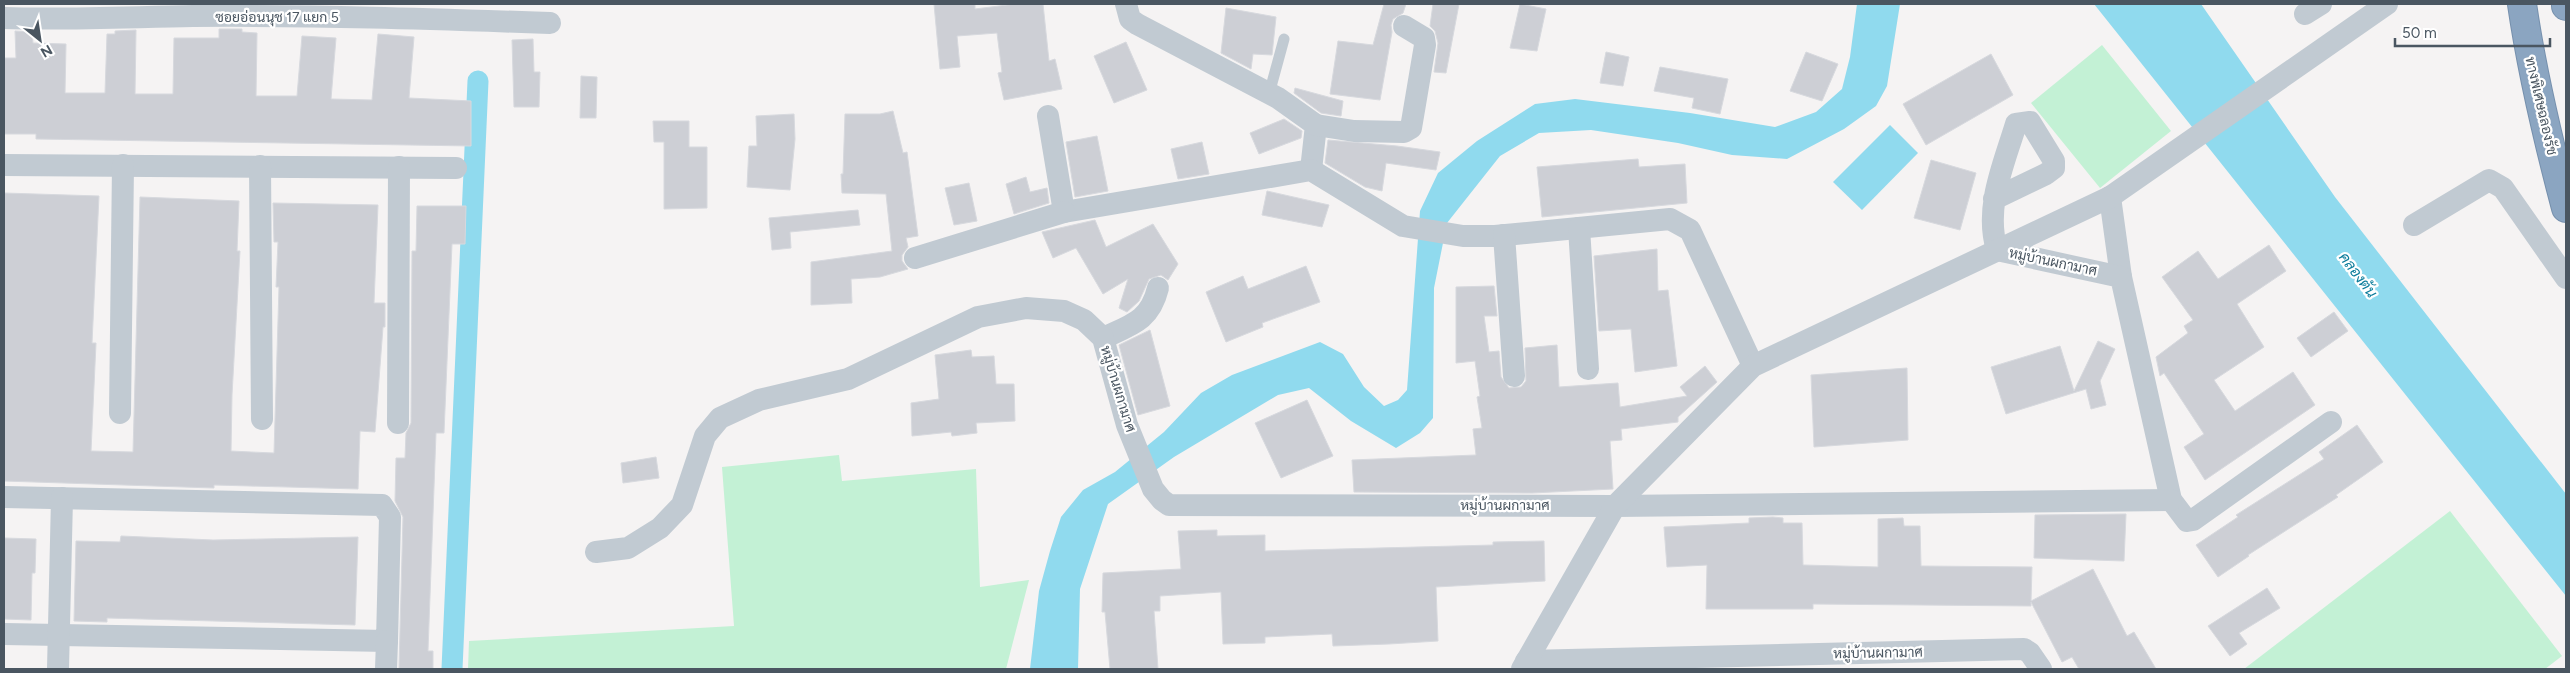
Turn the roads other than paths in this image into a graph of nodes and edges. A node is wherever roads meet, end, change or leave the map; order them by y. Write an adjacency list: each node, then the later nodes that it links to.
1 (1126, 4): 12 (street)
2 (2387, 4): 21 (street)
3 (2522, 4): 23 (highway, ทางพิเศษฉลองรัช)
4 (192, 10): 5 (street, ซอยอ่อนนุช 17 แยก 5); 7 (street, ซอยอ่อนนุช 17 แยก 5)
5 (322, 10): 6 (street, ซอยอ่อนนุช 17 แยก 5)
6 (420, 11): 9 (street, ซอยอ่อนนุช 17 แยก 5)
7 (74, 12): 8 (street, ซอยอ่อนนุช 17 แยก 5)
8 (4, 18)
9 (550, 23)
10 (1404, 26): 14 (street)
11 (1284, 39): 12 (lane)
12 (1269, 94): 14 (street)
13 (1048, 116): 24 (street)
14 (1316, 125): 20 (street)
15 (4, 165): 16 (street)
16 (123, 165): 17 (street); 37 (street)
17 (260, 166): 18 (street); 38 (street)
18 (399, 167): 19 (street); 40 (street)
19 (456, 168)
20 (1311, 170): 24 (street); 27 (street)
21 (2110, 197): 28 (street); 30 (street)
22 (1994, 199): 28 (street)
23 (2566, 208)
24 (1064, 212): 29 (street)
25 (2414, 225): 31 (street)
26 (1579, 228): 27 (street); 34 (street); 35 (street)
27 (1504, 235): 36 (street)
28 (1997, 250): 30 (street, หมู่บ้านผกามาศ); 34 (street, หมู่บ้านผกามาศ)
29 (915, 258)
30 (2121, 277): 43 (street)
31 (2566, 278)
32 (1158, 288): 33 (street)
33 (1103, 338): 44 (street, หมู่บ้านผกามาศ); 45 (street, หมู่บ้านผกามาศ)
34 (1753, 366): 44 (street, หมู่บ้านผกามาศ)
35 (1588, 369)
36 (1514, 376)
37 (120, 413)
38 (262, 419)
39 (2331, 422): 43 (street)
40 (398, 423)
41 (4, 497): 42 (street)
42 (62, 498): 47 (street); 48 (street)
43 (2171, 500): 44 (street, หมู่บ้านผกามาศ)
44 (1615, 506): 49 (street, หมู่บ้านผกามาศ)
45 (596, 552)
46 (4, 634): 47 (street)
47 (58, 635): 48 (street); 50 (street)
48 (387, 641): 51 (street)
49 (1524, 665): 52 (street, หมู่บ้านผกามาศ)
50 (58, 669)
51 (386, 669)
52 (2041, 669)

